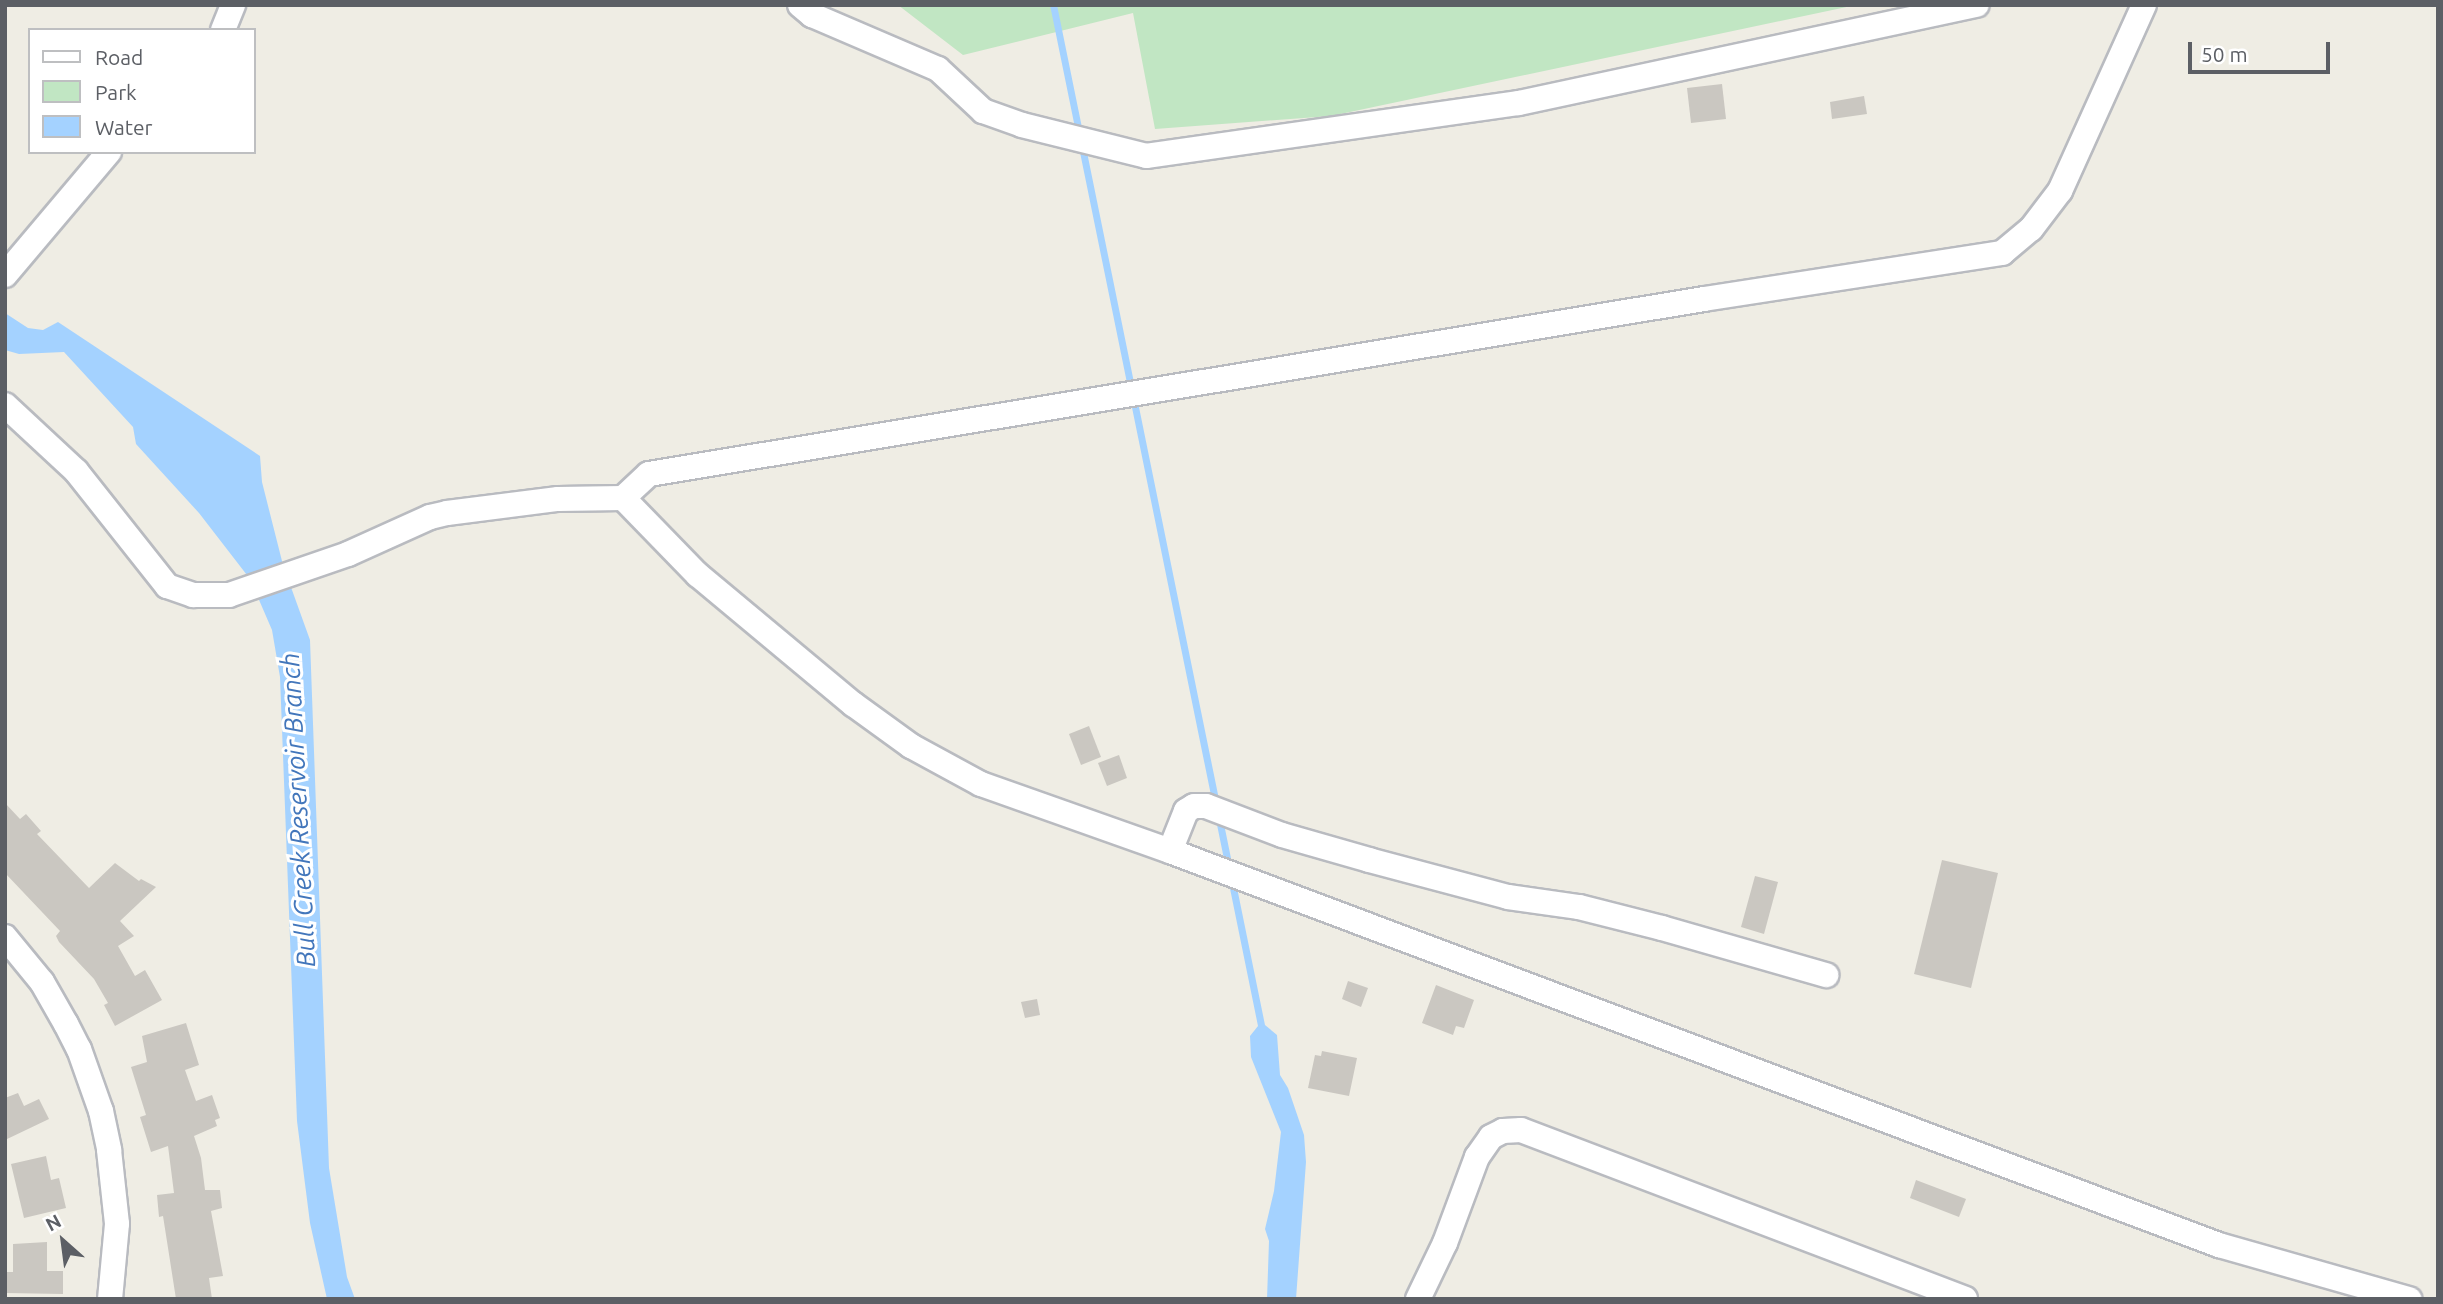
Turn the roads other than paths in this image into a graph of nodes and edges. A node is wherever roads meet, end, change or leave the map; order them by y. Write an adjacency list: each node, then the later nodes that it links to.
1 (233, 5): 5 (street)
2 (800, 5): 3 (street)
3 (1977, 5)
4 (2144, 5): 9 (street)
5 (224, 28)
6 (107, 154): 7 (street)
7 (5, 275)
8 (5, 405): 9 (street)
9 (623, 498): 10 (street)
10 (1170, 850): 12 (street); 16 (street)
11 (5, 937): 13 (street)
12 (1826, 975)
13 (110, 1299)
14 (1418, 1299): 15 (street)
15 (1965, 1299)
16 (2409, 1299)

